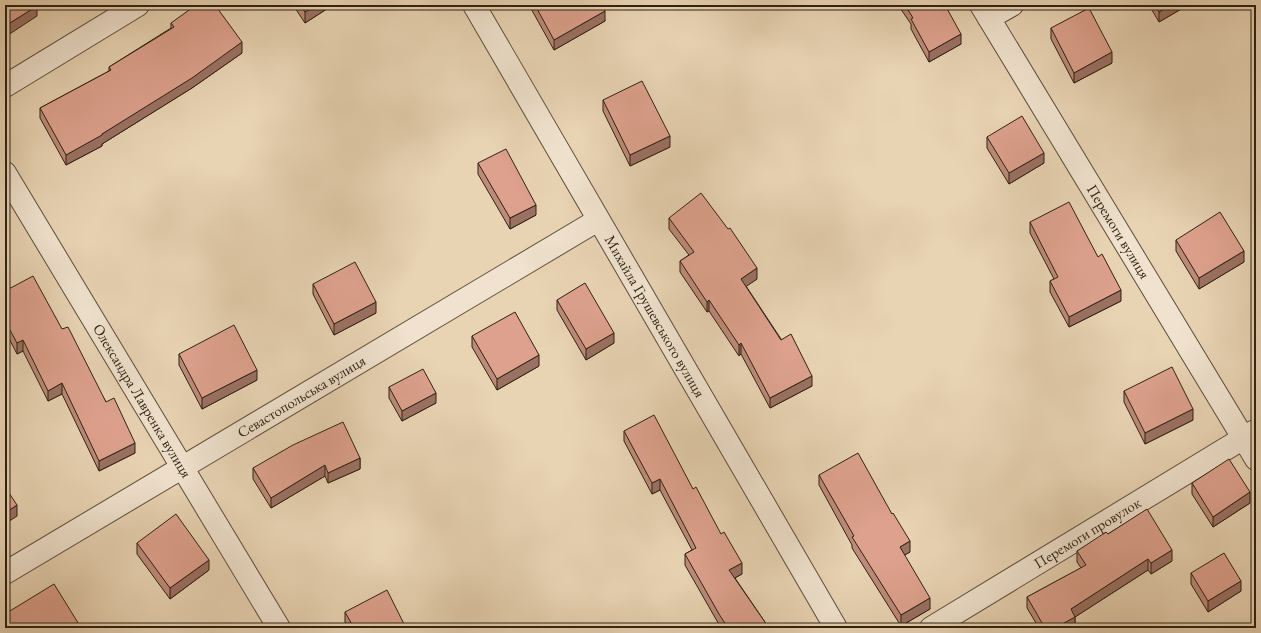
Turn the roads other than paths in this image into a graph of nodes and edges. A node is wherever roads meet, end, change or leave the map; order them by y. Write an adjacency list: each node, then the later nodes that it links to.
1 (138, 5): 5 (street)
2 (474, 5): 7 (street, Михайла Грушевського вулиця)
3 (1012, 5): 4 (street)
4 (985, 11): 8 (street, Перемоги вулиця)
5 (5, 86)
6 (5, 173): 10 (street, Олександра Лавренка вулиця)
7 (598, 220): 10 (street, Севастопольська вулиця); 13 (street, Михайла Грушевського вулиця)
8 (1249, 434): 9 (street, Перемоги вулиця); 14 (street, Перемоги провулок)
9 (1256, 459)
10 (181, 468): 11 (street, Севастопольська вулиця); 12 (street, Олександра Лавренка вулиця)
11 (5, 573)
12 (279, 628)
13 (836, 628)
14 (931, 628)

